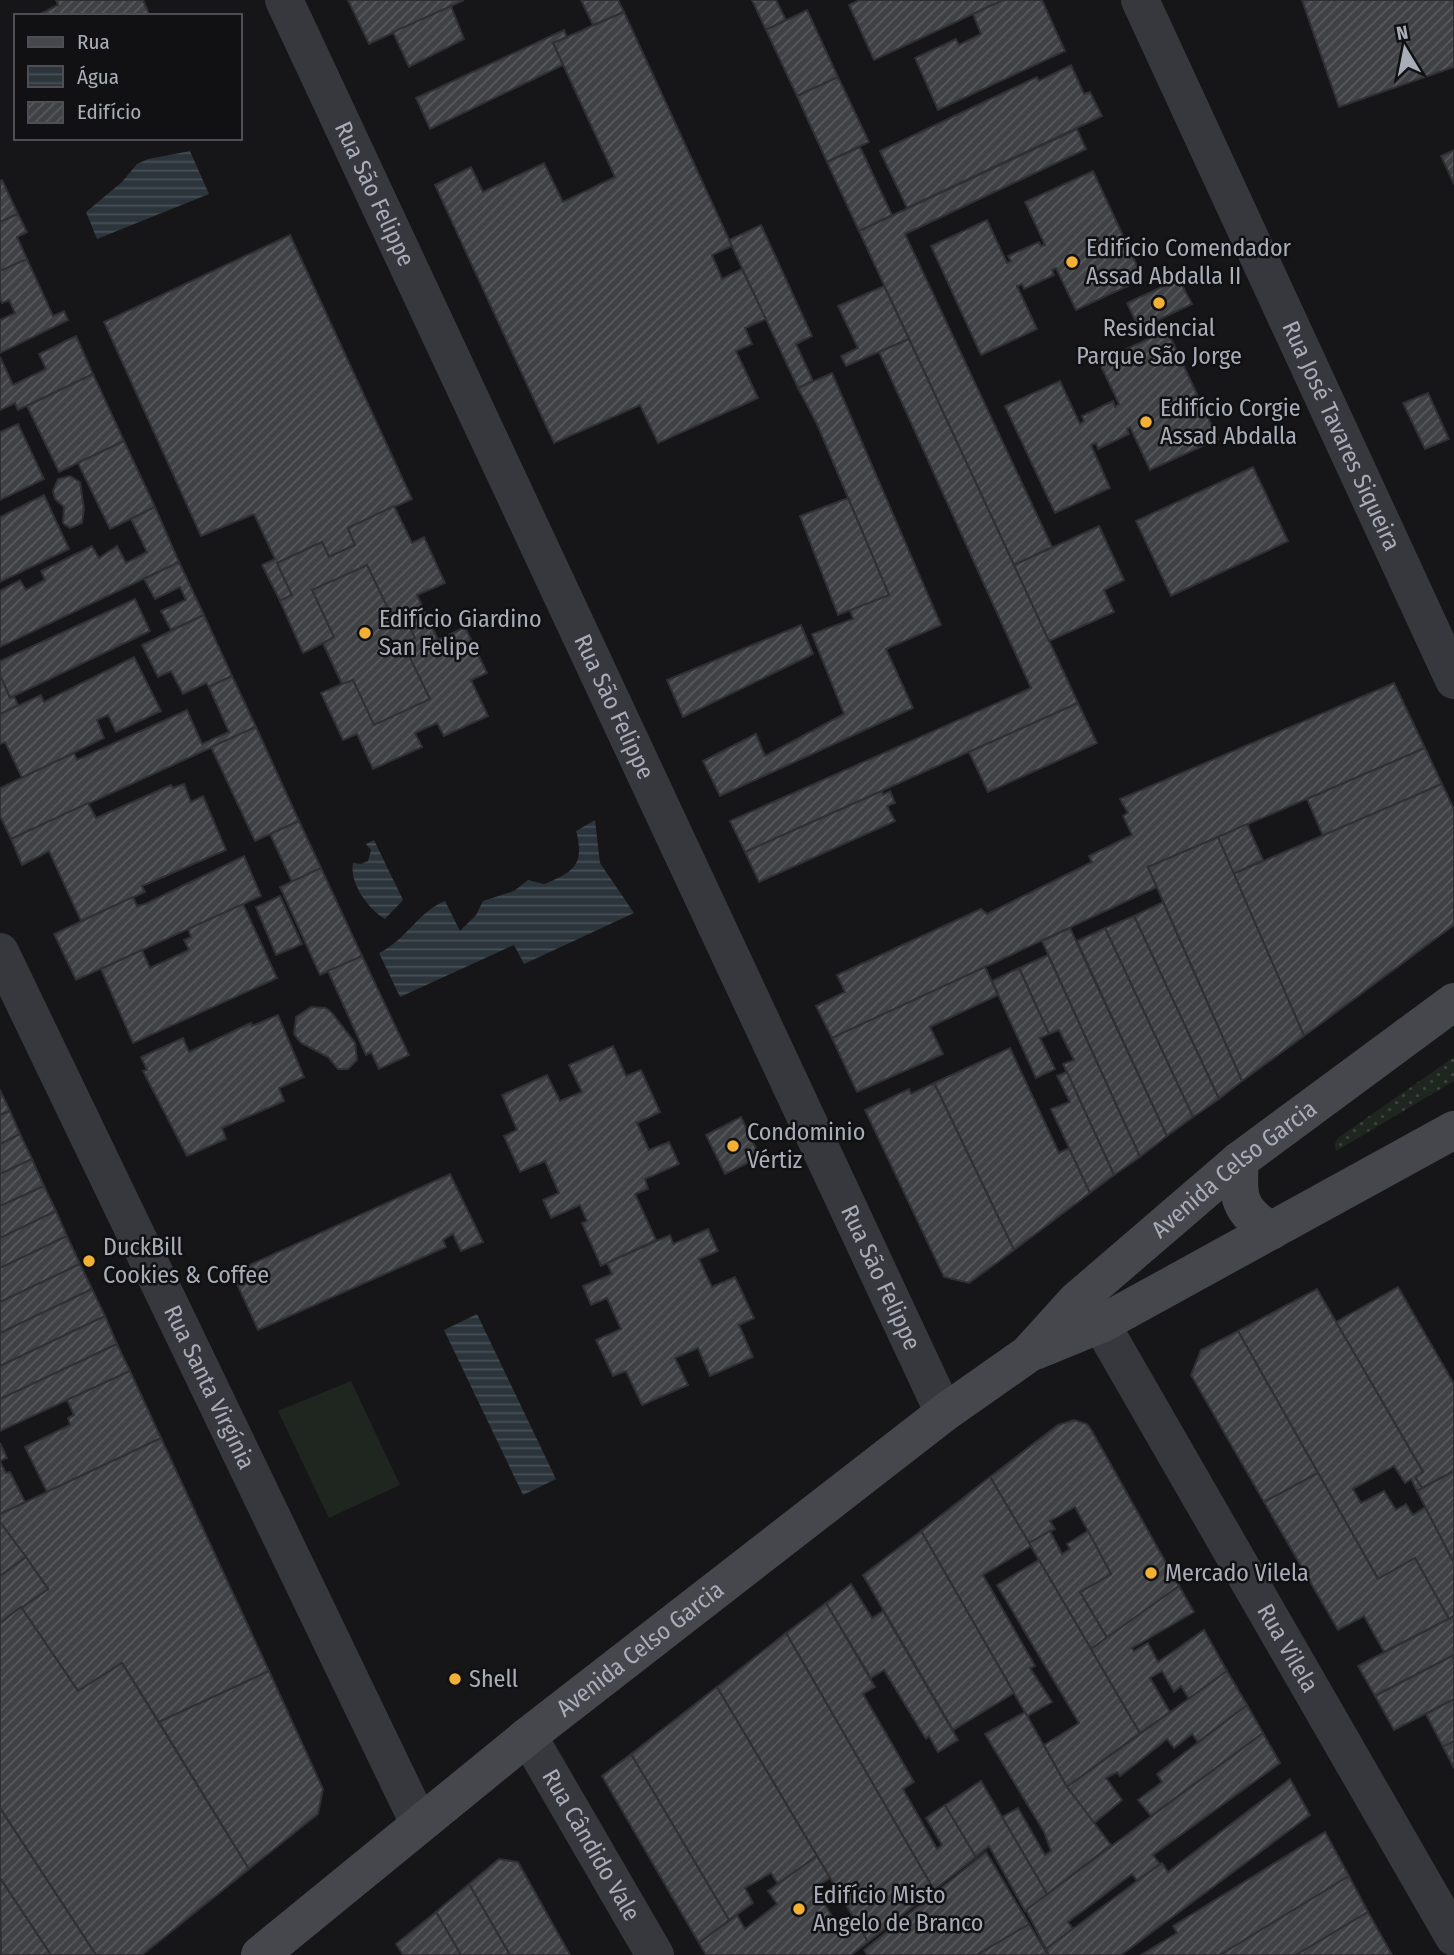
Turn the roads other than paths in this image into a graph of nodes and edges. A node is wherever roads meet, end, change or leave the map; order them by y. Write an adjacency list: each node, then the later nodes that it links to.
1 (284, 0): 11 (street, Rua São Felippe)
2 (1140, 0): 3 (street, Rua José Tavares Siqueira)
3 (1454, 680)
4 (0, 952): 13 (street, Rua Santa Virgínia)
5 (1454, 1002): 7 (main road, Avenida Celso Garcia)
6 (1454, 1130): 8 (main road, Avenida Celso Garcia)
7 (1240, 1160): 8 (main road); 10 (main road, Avenida Celso Garcia)
8 (1271, 1231): 9 (main road, Avenida Celso Garcia)
9 (1101, 1324): 10 (main road, Avenida Celso Garcia); 14 (street, Rua Vilela)
10 (1028, 1354): 11 (main road, Avenida Celso Garcia)
11 (944, 1413): 12 (main road, Avenida Celso Garcia)
12 (528, 1736): 13 (main road, Avenida Celso Garcia); 16 (street, Rua Cândido Vale)
13 (419, 1823): 15 (main road, Avenida Celso Garcia)
14 (1454, 1937)
15 (260, 1955)
16 (655, 1955)

